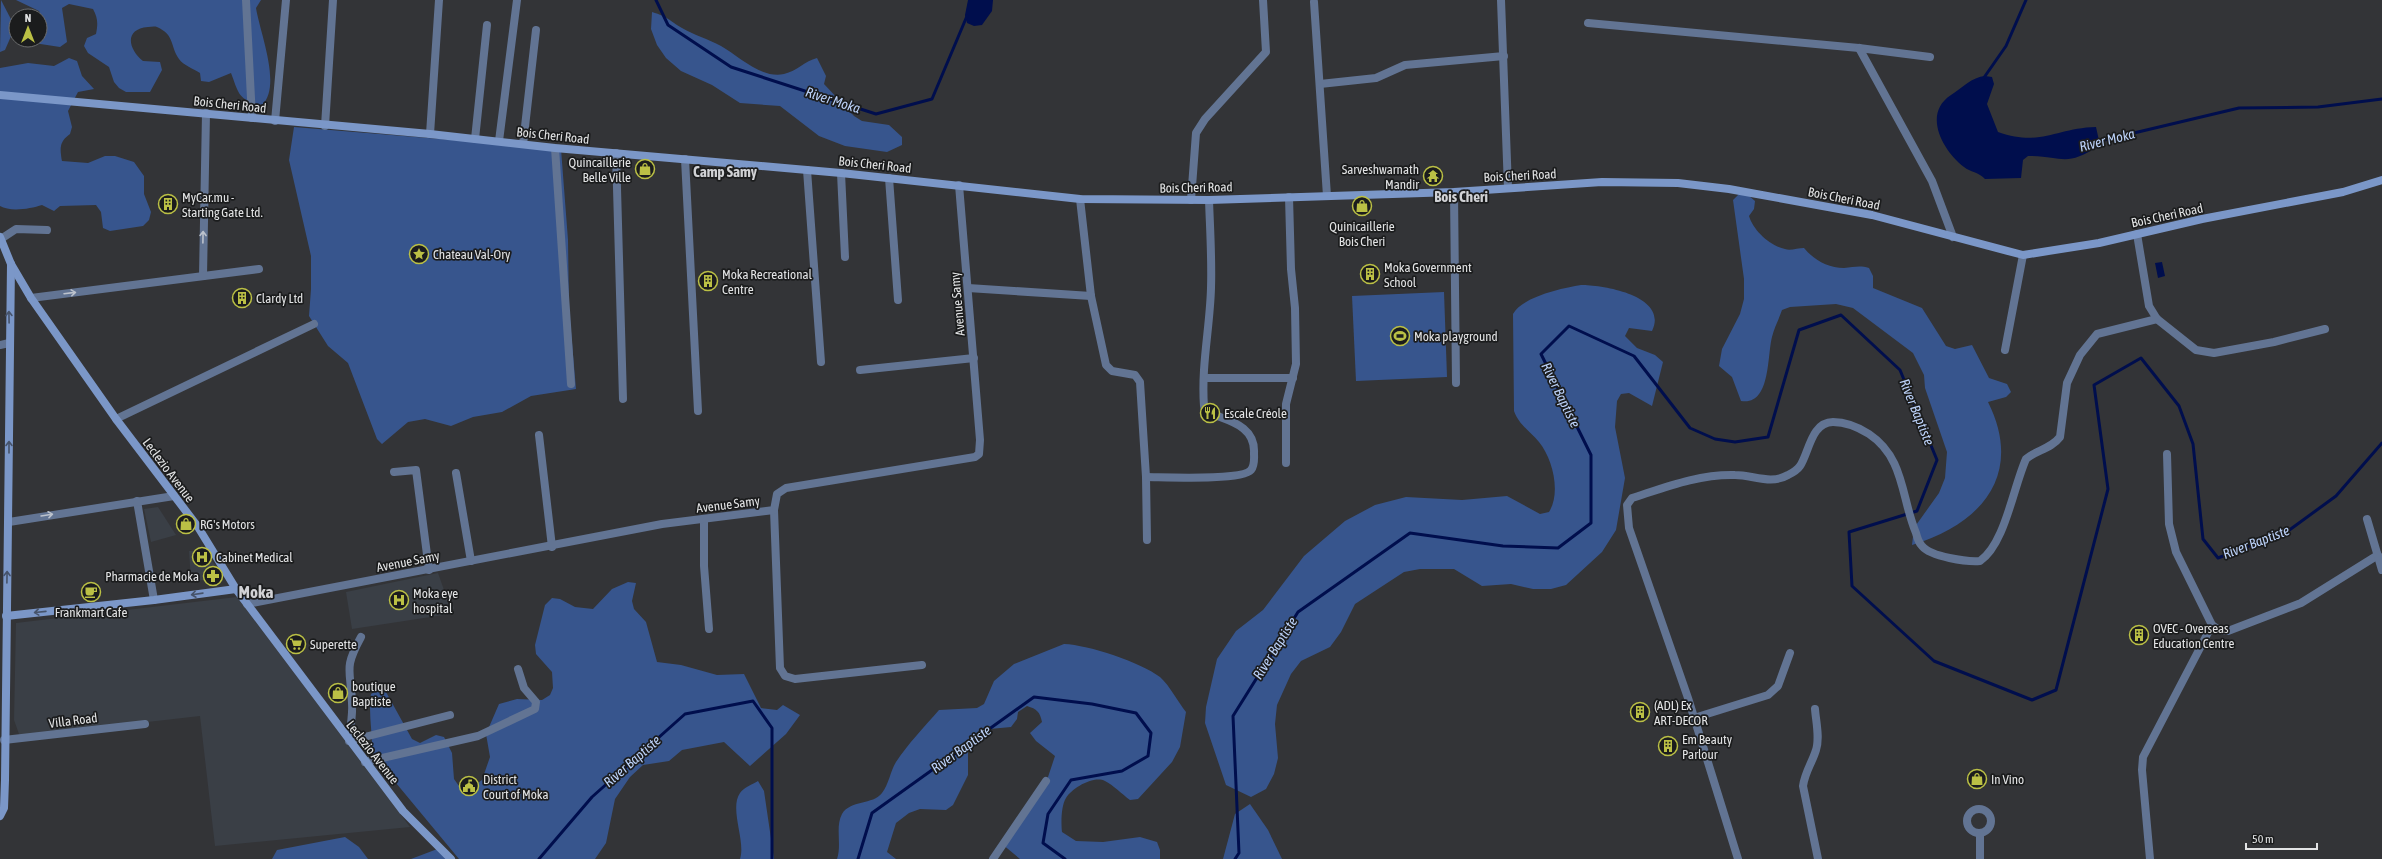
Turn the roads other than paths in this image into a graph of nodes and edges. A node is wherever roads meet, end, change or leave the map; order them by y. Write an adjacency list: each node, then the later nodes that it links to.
1 (246, 0): 18 (street)
2 (286, 0): 19 (street)
3 (333, 0): 20 (street)
4 (439, 0): 21 (street)
5 (517, 0): 23 (street)
6 (1264, 0): 38 (street)
7 (1501, 0): 13 (street)
8 (1314, 2): 15 (street)
9 (1588, 23): 12 (street)
10 (488, 25): 22 (street)
11 (536, 30): 24 (street)
12 (1859, 48): 14 (street); 42 (street)
13 (1504, 56): 15 (street); 33 (street)
14 (1930, 57)
15 (1320, 84): 35 (street)
16 (0, 95): 17 (main road, Bois Cheri Road)
17 (206, 113): 18 (main road, Bois Cheri Road); 48 (street, one-way to 17)
18 (252, 118): 19 (main road, Bois Cheri Road)
19 (275, 121): 20 (main road, Bois Cheri Road)
20 (325, 126): 21 (main road, Bois Cheri Road)
21 (430, 134): 22 (main road, Bois Cheri Road)
22 (475, 139): 23 (main road, Bois Cheri Road)
23 (499, 141): 24 (main road, Bois Cheri Road)
24 (523, 144): 25 (main road, Bois Cheri Road)
25 (555, 148): 26 (main road, Bois Cheri Road); 65 (street)
26 (616, 153): 27 (main road, Bois Cheri Road); 66 (street)
27 (685, 159): 28 (main road, Bois Cheri Road); 67 (street)
28 (807, 170): 29 (main road, Bois Cheri Road); 60 (street)
29 (841, 173): 30 (main road, Bois Cheri Road); 45 (street)
30 (889, 178): 32 (main road, Bois Cheri Road); 52 (street)
31 (2382, 180): 41 (main road, Bois Cheri Road)
32 (959, 185): 37 (main road, Bois Cheri Road); 49 (street, Avenue Samy)
33 (1508, 188): 34 (main road, Bois Cheri Road); 42 (main road, Bois Cheri Road)
34 (1454, 192): 35 (main road, Bois Cheri Road); 64 (street)
35 (1327, 196): 36 (main road, Bois Cheri Road)
36 (1289, 197): 39 (main road, Bois Cheri Road); 63 (street)
37 (1080, 200): 38 (main road, Bois Cheri Road); 50 (street)
38 (1192, 200): 39 (main road, Bois Cheri Road)
39 (1209, 200): 62 (street)
40 (47, 230): 43 (street)
41 (2137, 234): 44 (main road, Bois Cheri Road); 53 (street)
42 (1953, 237): 44 (main road, Bois Cheri Road)
43 (0, 238): 46 (main road, Leclezio Avenue)
44 (2023, 255): 58 (street)
45 (845, 257)
46 (10, 264): 51 (main road, Leclezio Avenue); 56 (main road, one-way to 46)
47 (259, 269): 48 (street)
48 (203, 276): 51 (street, one-way to 48)
49 (968, 288): 50 (street); 59 (street, Avenue Samy)
50 (1091, 296): 74 (street)
51 (31, 298): 68 (main road, Leclezio Avenue)
52 (898, 300)
53 (2157, 319): 55 (street); 99 (street)
54 (314, 324): 68 (street)
55 (2325, 329)
56 (9, 343): 57 (street); 80 (main road, one-way to 56)
57 (0, 345)
58 (2005, 350)
59 (974, 358): 61 (street); 77 (street, Avenue Samy)
60 (822, 362)
61 (860, 370)
62 (1204, 378): 63 (street); 74 (street)
63 (1293, 378): 71 (street)
64 (1456, 383)
65 (571, 384)
66 (623, 399)
67 (698, 411)
68 (116, 419): 75 (main road, Leclezio Avenue)
69 (539, 435): 82 (street)
70 (2167, 454): 91 (street)
71 (1286, 463)
72 (394, 472): 85 (street)
73 (456, 473): 84 (street)
74 (1146, 477): 81 (street)
75 (174, 496): 76 (street); 87 (main road, Leclezio Avenue)
76 (137, 501): 80 (street, one-way to 76); 88 (street)
77 (774, 510): 78 (street, Avenue Samy); 95 (street)
78 (704, 519): 82 (street, Avenue Samy); 92 (street)
79 (2367, 519): 83 (street)
80 (9, 522): 90 (main road, one-way to 80)
81 (1147, 540)
82 (552, 547): 84 (street, Avenue Samy)
83 (2378, 555): 86 (street); 91 (street)
84 (470, 561): 85 (street, Avenue Samy)
85 (429, 570): 89 (street, Avenue Samy)
86 (2382, 570)
87 (236, 589): 88 (main road, one-way to 88); 89 (main road, Leclezio Avenue)
88 (154, 600): 90 (main road, one-way to 90)
89 (247, 604): 102 (main road, Leclezio Avenue)
90 (6, 616): 101 (main road)
91 (2212, 625): 112 (street)
92 (709, 629)
93 (361, 637): 102 (street)
94 (1790, 653): 99 (street)
95 (922, 664)
96 (518, 669): 103 (street)
97 (1815, 710): 110 (street)
98 (450, 715): 102 (street)
99 (1694, 718): 109 (street)
100 (145, 724): 101 (street, Villa Road)
101 (4, 740): 105 (main road)
102 (349, 741): 103 (main road, Leclezio Avenue)
103 (365, 762): 107 (main road, Leclezio Avenue)
104 (1046, 781): 108 (street)
105 (0, 816)
106 (1980, 833): 111 (street)
107 (451, 859)
108 (993, 859)
109 (1738, 859)
110 (1818, 859)
111 (1980, 859)
112 (2150, 859)

